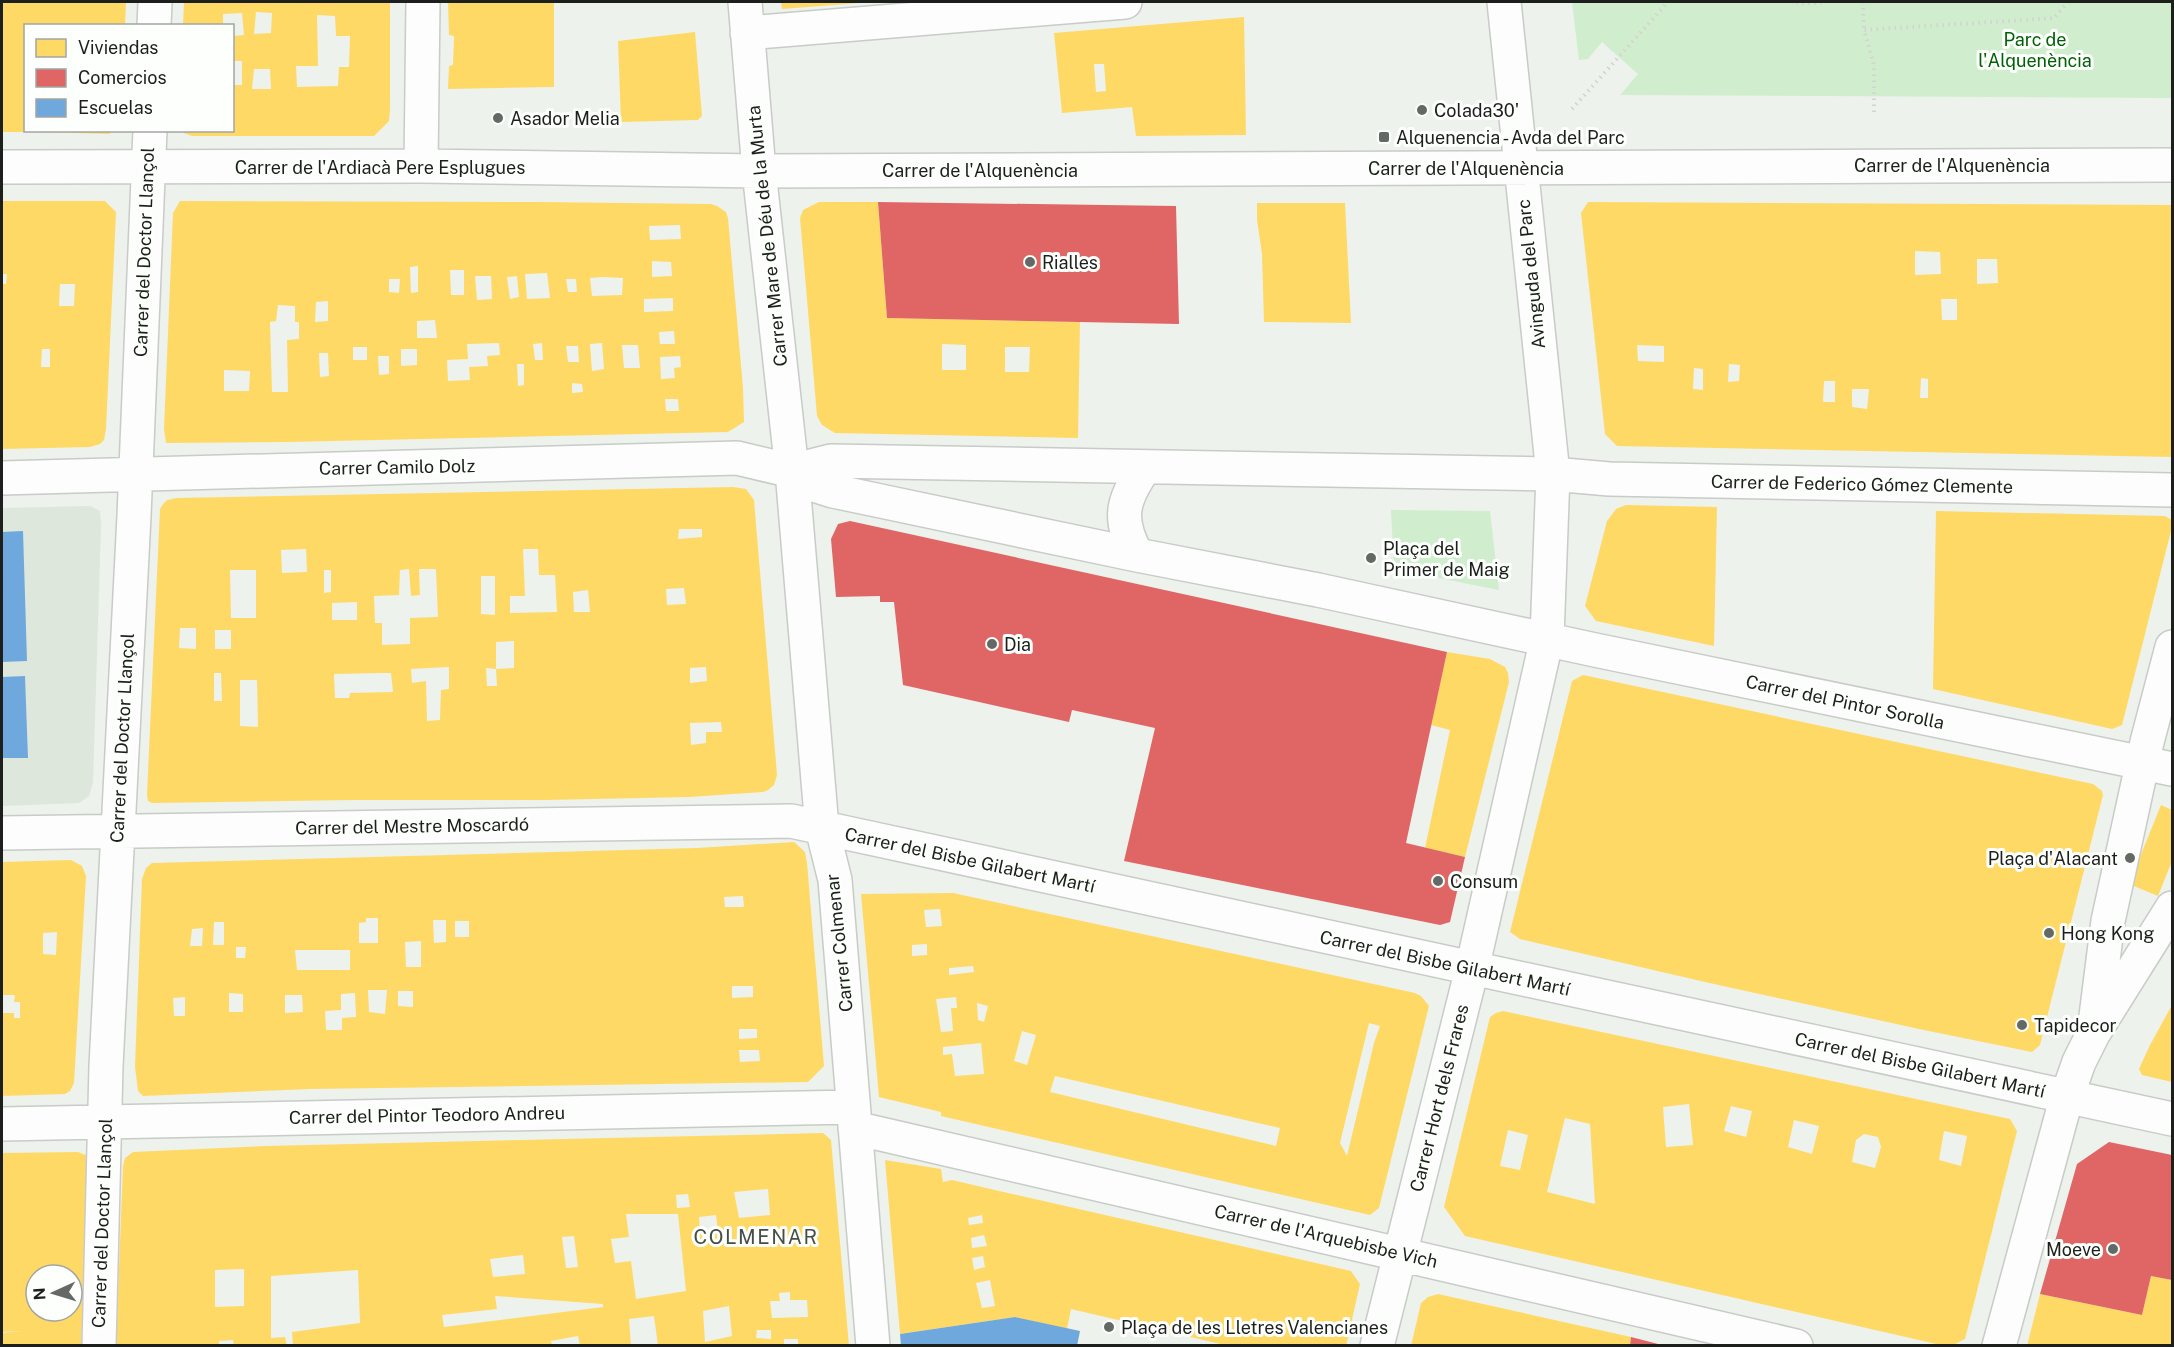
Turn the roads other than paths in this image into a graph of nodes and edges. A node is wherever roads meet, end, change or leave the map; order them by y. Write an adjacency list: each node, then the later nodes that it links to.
1 (155, 2): 6 (street)
2 (423, 2): 9 (street)
3 (1125, 2): 5 (street)
4 (1504, 2): 12 (street, Avinguda del Parc)
5 (746, 17): 13 (street, Carrer Mare de Déu de la Murta)
6 (154, 24)
7 (150, 132): 11 (street, Carrer del Doctor Llançol)
8 (2172, 165): 12 (street, Carrer de l'Alquenència)
9 (422, 166): 11 (street, Carrer de l'Ardiacà Pere Esplugues); 13 (street, Carrer de l'Ardiacà Pere Esplugues)
10 (2, 167): 11 (street, Carrer de l'Ardiacà Pere Esplugues)
11 (148, 168): 16 (street, Carrer del Doctor Llançol)
12 (1521, 168): 13 (street, Carrer de l'Alquenència); 17 (street, Avinguda del Parc)
13 (759, 171): 15 (street, Carrer Mare de Déu de la Murta)
14 (1145, 467): 15 (street); 17 (street); 20 (street)
15 (792, 471): 16 (street, Carrer Camilo Dolz); 20 (street); 24 (street, Carrer Colmenar)
16 (135, 473): 18 (street, Carrer Camilo Dolz); 25 (street, Carrer del Doctor Llançol)
17 (1552, 474): 19 (street, Carrer de Federico Gómez Clemente); 21 (street)
18 (2, 478)
19 (2172, 490)
20 (1137, 555): 21 (street)
21 (1547, 638): 23 (street, Carrer del Pintor Sorolla); 30 (street, Carrer Hort dels Frares)
22 (2172, 647): 23 (street)
23 (2157, 767): 28 (street)
24 (822, 828): 25 (street, Carrer del Mestre Moscardó); 30 (street, Carrer del Bisbe Gilabert Martí); 33 (street, Carrer Colmenar)
25 (117, 831): 26 (street, Carrer del Mestre Moscardó); 35 (street, Carrer del Doctor Llançol)
26 (2, 833)
27 (2172, 908): 29 (street)
28 (2108, 921): 29 (street); 31 (street)
29 (2153, 939): 31 (street)
30 (1472, 969): 32 (street, Carrer del Bisbe Gilabert Martí); 37 (street, Carrer Hort dels Frares)
31 (2094, 1034): 32 (street)
32 (2067, 1096): 34 (street, Carrer del Bisbe Gilabert Martí); 42 (street)
33 (854, 1117): 35 (street, Carrer del Pintor Teodoro Andreu); 37 (street, Carrer de l'Arquebisbe Vich); 39 (street, Carrer Colmenar)
34 (2172, 1119)
35 (105, 1122): 36 (street, Carrer del Pintor Teodoro Andreu); 38 (street, Carrer del Doctor Llançol)
36 (2, 1124)
37 (1400, 1252): 40 (street, Carrer Hort dels Frares); 41 (street, Carrer de l'Arquebisbe Vich)
38 (99, 1346)
39 (873, 1346)
40 (1377, 1346)
41 (1796, 1346)
42 (1999, 1346)

